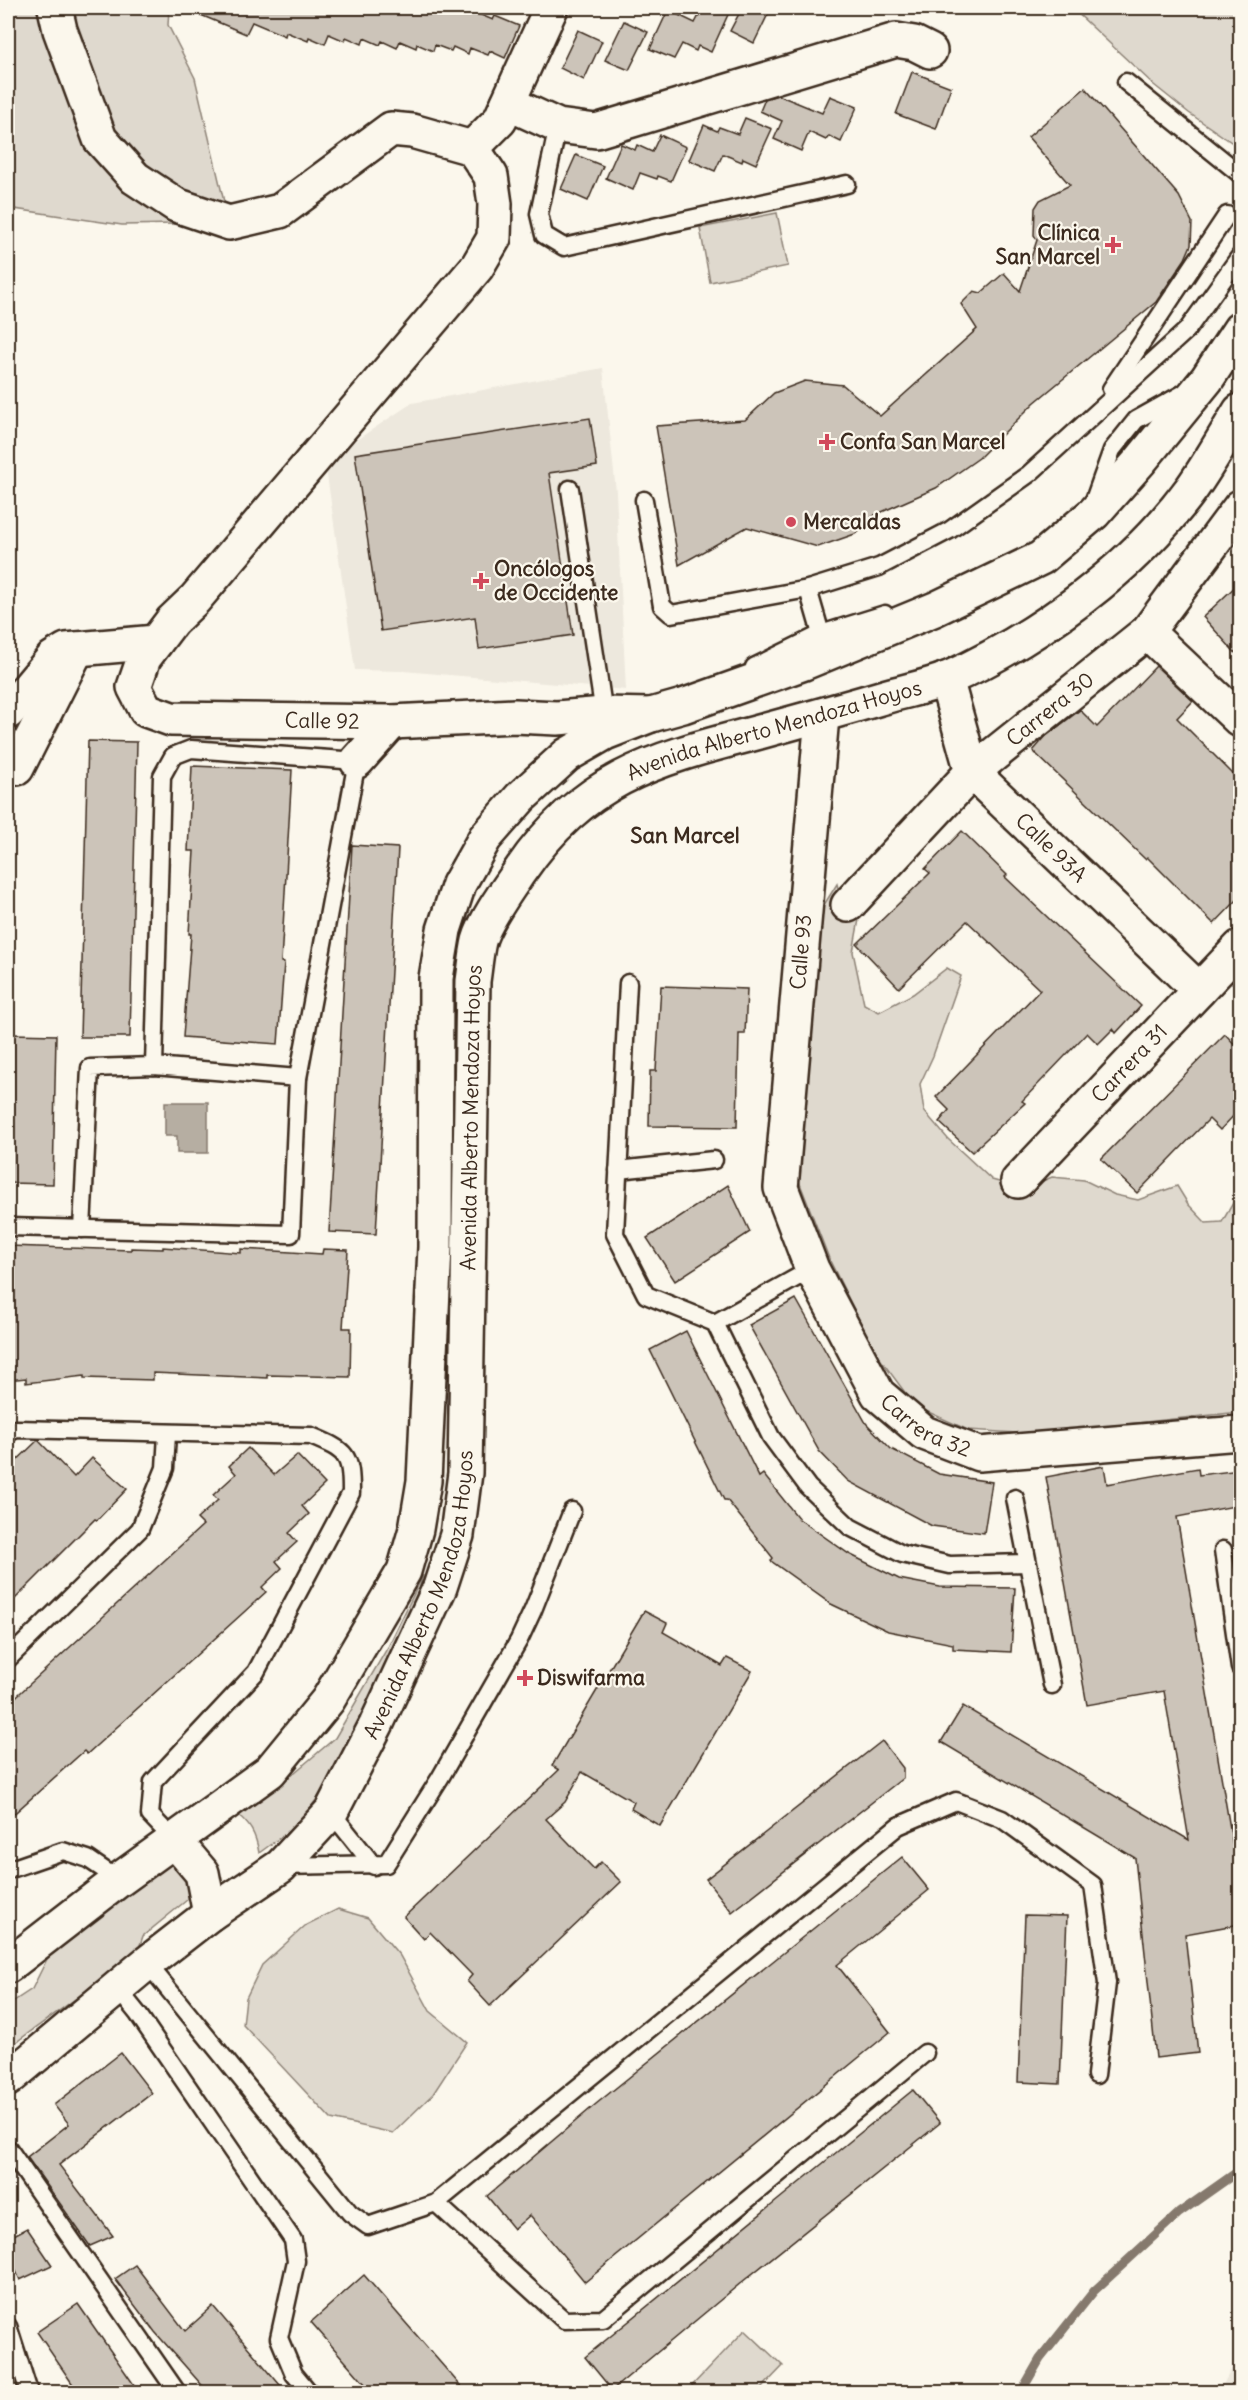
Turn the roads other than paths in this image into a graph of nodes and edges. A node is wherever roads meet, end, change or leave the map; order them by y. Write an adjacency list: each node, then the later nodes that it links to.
1 (54, 8): 7 (street)
2 (551, 8): 5 (street)
3 (930, 51): 6 (street)
4 (1126, 82): 8 (lane)
5 (508, 103): 6 (street); 7 (street)
6 (558, 126): 9 (lane)
7 (472, 148): 23 (street)
8 (1240, 174)
9 (847, 184)
10 (1227, 215): 13 (lane)
11 (1240, 256): 13 (lane)
12 (1240, 329): 18 (street, Avenida Alberto Mendoza Hoyos)
13 (1097, 410): 19 (lane)
14 (1240, 411): 24 (street, Avenida Alberto Mendoza Hoyos)
15 (570, 489): 27 (lane)
16 (644, 500): 19 (lane)
17 (1240, 507): 20 (street, Carrera 30)
18 (987, 585): 21 (lane); 25 (street, Avenida Alberto Mendoza Hoyos)
19 (808, 589): 21 (lane)
20 (1147, 632): 31 (street); 37 (street, Carrera 30)
21 (821, 634): 25 (lane)
22 (78, 647): 23 (street); 26 (street); 36 (street)
23 (150, 650): 32 (street, Calle 92)
24 (946, 679): 29 (street, Avenida Alberto Mendoza Hoyos); 37 (street)
25 (684, 706): 28 (street, Avenida Alberto Mendoza Hoyos)
26 (8, 712)
27 (604, 714): 28 (street, Calle 92); 30 (street, Calle 92)
28 (651, 715): 34 (street, Avenida Alberto Mendoza Hoyos)
29 (822, 716): 47 (street, Calle 93); 63 (street, Avenida Alberto Mendoza Hoyos)
30 (557, 718): 32 (street, Calle 92); 34 (street)
31 (1240, 720)
32 (392, 722): 35 (street)
33 (8, 736): 36 (street)
34 (567, 755): 64 (street, Avenida Alberto Mendoza Hoyos)
35 (357, 761): 42 (lane); 43 (lane)
36 (12, 772)
37 (972, 772): 38 (street, Carrera 30); 41 (street, Calle 93A)
38 (848, 905)
39 (1240, 947): 41 (street, Carrera 31)
40 (628, 983): 45 (lane)
41 (1199, 990): 46 (street, Carrera 31)
42 (154, 1066): 43 (lane); 49 (lane)
43 (298, 1078): 49 (lane)
44 (714, 1160): 45 (lane)
45 (618, 1170): 51 (lane)
46 (1018, 1181)
47 (781, 1188): 50 (street, Carrera 32)
48 (8, 1227): 49 (lane)
49 (82, 1229)
50 (812, 1269): 51 (lane); 52 (street, Carrera 32)
51 (715, 1323): 58 (lane)
52 (1240, 1432)
53 (8, 1433): 54 (lane)
54 (166, 1434): 60 (lane); 64 (lane)
55 (1016, 1498): 58 (lane)
56 (572, 1511): 66 (lane)
57 (1223, 1550): 59 (lane)
58 (1027, 1563): 62 (lane)
59 (1238, 1642): 61 (lane)
60 (8, 1659)
61 (1240, 1668)
62 (1052, 1685)
63 (331, 1812): 65 (street, Avenida Alberto Mendoza Hoyos); 66 (lane)
64 (174, 1841): 68 (street, Avenida Alberto Mendoza Hoyos); 69 (street)
65 (281, 1866): 66 (lane); 69 (street, Avenida Alberto Mendoza Hoyos)
66 (374, 1866)
67 (8, 1870): 68 (lane)
68 (119, 1880): 71 (street, Avenida Alberto Mendoza Hoyos)
69 (210, 1914): 70 (street, Avenida Alberto Mendoza Hoyos)
70 (147, 1963): 72 (street, Avenida Alberto Mendoza Hoyos); 77 (lane)
71 (8, 1966)
72 (117, 1988): 75 (street, Avenida Alberto Mendoza Hoyos); 81 (lane)
73 (925, 2053): 77 (lane)
74 (1096, 2075): 77 (lane)
75 (8, 2079)
76 (8, 2148): 80 (lane)
77 (436, 2203)
78 (8, 2326): 79 (lane)
79 (30, 2392)
80 (177, 2392)
81 (309, 2392)

